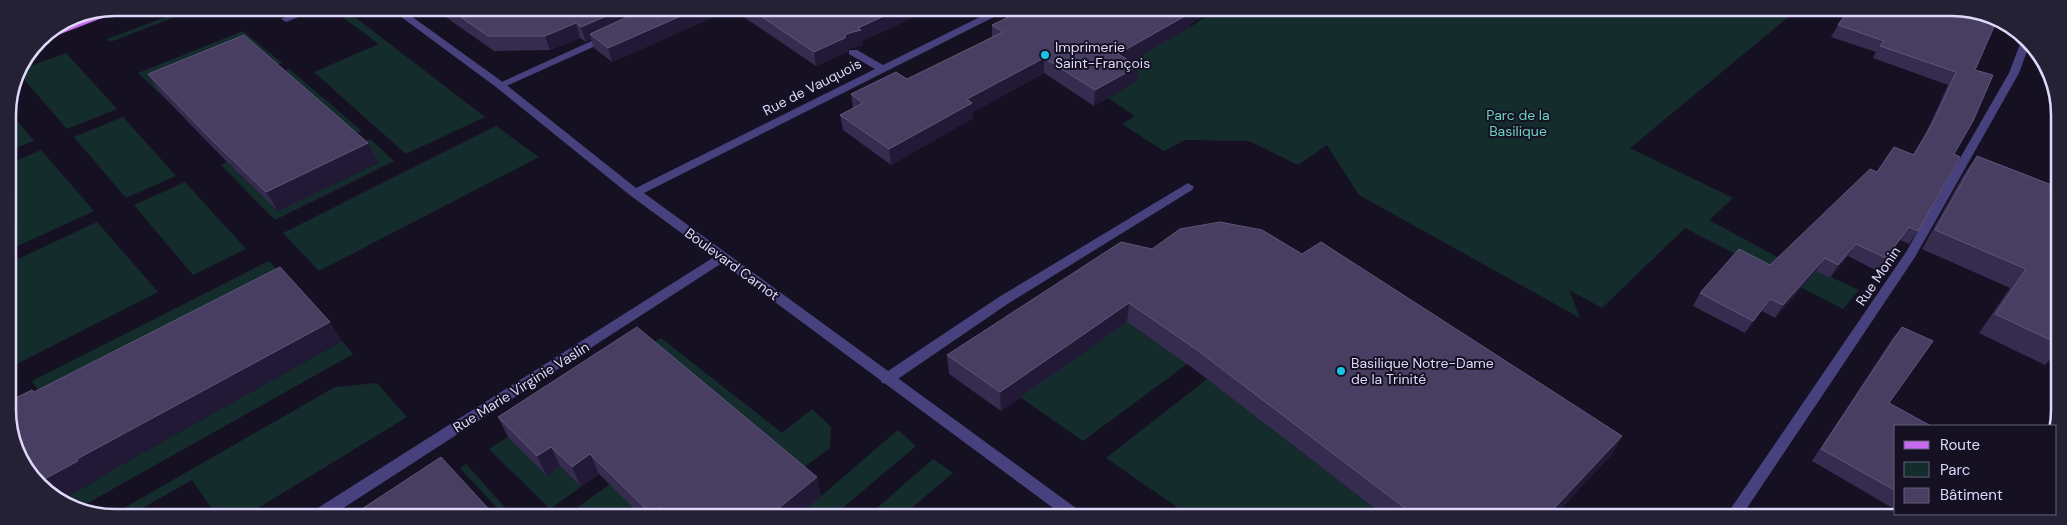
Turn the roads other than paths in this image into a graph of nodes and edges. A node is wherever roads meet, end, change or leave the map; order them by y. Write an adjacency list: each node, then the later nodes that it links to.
1 (294, 16): 4 (street)
2 (405, 16): 9 (street, Boulevard Carnot)
3 (987, 16): 8 (street, Rue de Vauquois)
4 (286, 19)
5 (613, 35): 9 (street)
6 (2024, 47): 16 (street, Rue Monin)
7 (853, 52): 8 (street)
8 (882, 69): 11 (street, Rue de Vauquois)
9 (500, 85): 11 (street, Boulevard Carnot)
10 (1188, 187): 13 (street)
11 (635, 193): 12 (street, Boulevard Carnot)
12 (723, 257): 13 (street, Boulevard Carnot); 14 (street, Rue Marie Virginie Vaslin)
13 (887, 379): 15 (street, Boulevard Carnot)
14 (329, 509)
15 (1065, 509)
16 (1738, 509)

